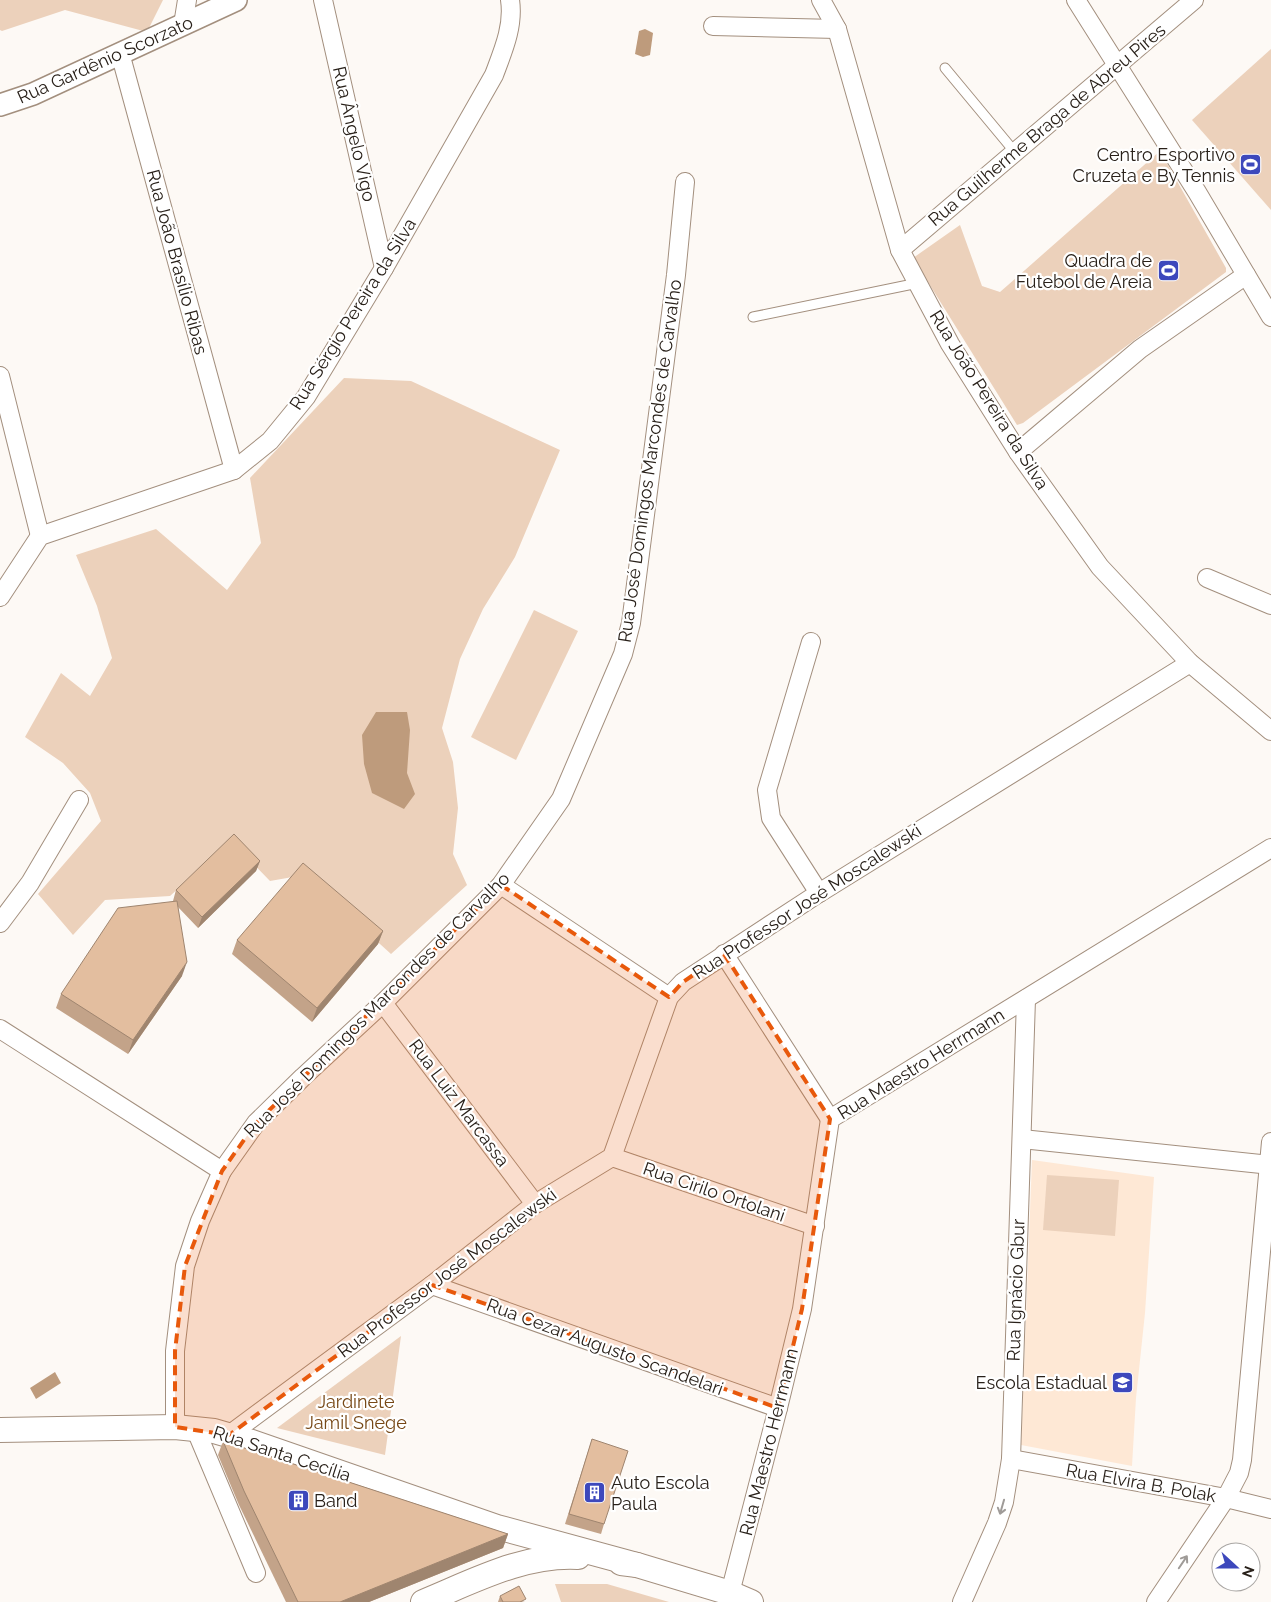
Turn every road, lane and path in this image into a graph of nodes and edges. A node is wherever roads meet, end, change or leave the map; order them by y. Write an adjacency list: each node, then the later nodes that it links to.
1 (187, 0): 8 (street)
2 (236, 0): 8 (street, Rua Gardênio Scorzato)
3 (323, 0): 18 (street, Rua Ângelo Vigo)
4 (510, 0): 18 (street, Rua Sérgio Pereira da Silva)
5 (821, 0): 10 (street, Rua João Pereira da Silva)
6 (1076, 0): 12 (street)
7 (1194, 0): 12 (street, Rua Guilherme Braga de Abreu Pires)
8 (183, 25): 11 (street, Rua Gardênio Scorzato)
9 (713, 26): 10 (street)
10 (837, 29): 17 (street, Rua João Pereira da Silva)
11 (120, 53): 14 (street, Rua Gardênio Scorzato); 25 (street, Rua João Brasílio Ribas)
12 (1117, 65): 15 (street, Rua Guilherme Braga de Abreu Pires); 19 (street)
13 (945, 68): 15 (lane)
14 (0, 105)
15 (1014, 152): 17 (street, Rua Guilherme Braga de Abreu Pires)
16 (685, 182): 35 (street, Rua José Domingos Marcondes de Carvalho)
17 (900, 250): 20 (street, Rua João Pereira da Silva)
18 (384, 268): 25 (street, Rua Sérgio Pereira da Silva)
19 (1246, 275): 22 (street); 24 (street)
20 (918, 283): 21 (lane); 24 (street, Rua João Pereira da Silva)
21 (753, 317)
22 (1271, 317)
23 (0, 376): 26 (street)
24 (1018, 452): 31 (street, Rua João Pereira da Silva)
25 (234, 470): 26 (street, Rua Sérgio Pereira da Silva)
26 (40, 536): 28 (street)
27 (1207, 578): 29 (street)
28 (0, 597)
29 (1271, 605)
30 (811, 642): 36 (street)
31 (1190, 663): 32 (street, Rua João Pereira da Silva); 36 (street, Rua Professor José Moscalewski)
32 (1271, 731)
33 (79, 800): 37 (street)
34 (1271, 848): 40 (street, Rua Maestro Herrmann)
35 (500, 885): 39 (street); 41 (street, Rua José Domingos Marcondes de Carvalho)
36 (818, 893): 38 (street, Rua Professor José Moscalewski)
37 (0, 923)
38 (724, 954): 39 (street, Rua Professor José Moscalewski); 43 (street)
39 (670, 997): 46 (street, Rua Professor José Moscalewski)
40 (1026, 999): 43 (street, Rua Maestro Herrmann); 44 (street, Rua Ignácio Gbur)
41 (383, 1003): 48 (street, Rua José Domingos Marcondes de Carvalho); 49 (street, Rua Luiz Marcassa)
42 (0, 1029): 48 (street)
43 (830, 1120): 50 (street, Rua Maestro Herrmann)
44 (1022, 1139): 47 (street); 56 (street, Rua Ignácio Gbur)
45 (1271, 1142): 47 (street)
46 (612, 1157): 49 (street, Rua Professor José Moscalewski); 50 (street, Rua Cirilo Ortolani)
47 (1270, 1165): 57 (street)
48 (222, 1171): 53 (street, Rua José Domingos Marcondes de Carvalho)
49 (535, 1204): 51 (street, Rua Professor José Moscalewski)
50 (815, 1226): 52 (street, Rua Maestro Herrmann)
51 (432, 1285): 52 (street, Rua Cezar Augusto Scandelari); 55 (street, Rua Professor José Moscalewski)
52 (778, 1408): 63 (street, Rua Maestro Herrmann)
53 (185, 1428): 54 (main road, Rua Santa Cecília); 55 (main road, Rua Santa Cecília); 62 (street)
54 (0, 1430)
55 (229, 1435): 59 (main road, Rua Santa Cecília)
56 (1011, 1459): 57 (street, Rua Elvira B. Polak); 65 (street, Rua Ignácio Gbur, one-way to 65)
57 (1226, 1498): 58 (street, Rua Elvira B. Polak); 66 (street, one-way to 57)
58 (1271, 1509)
59 (497, 1527): 60 (main road, Rua Santa Cecília); 61 (main road, Rua Santa Cecília)
60 (552, 1557): 61 (main road); 64 (main road)
61 (637, 1566): 63 (main road)
62 (256, 1573)
63 (740, 1598)
64 (423, 1602)
65 (962, 1602)
66 (1156, 1602)

